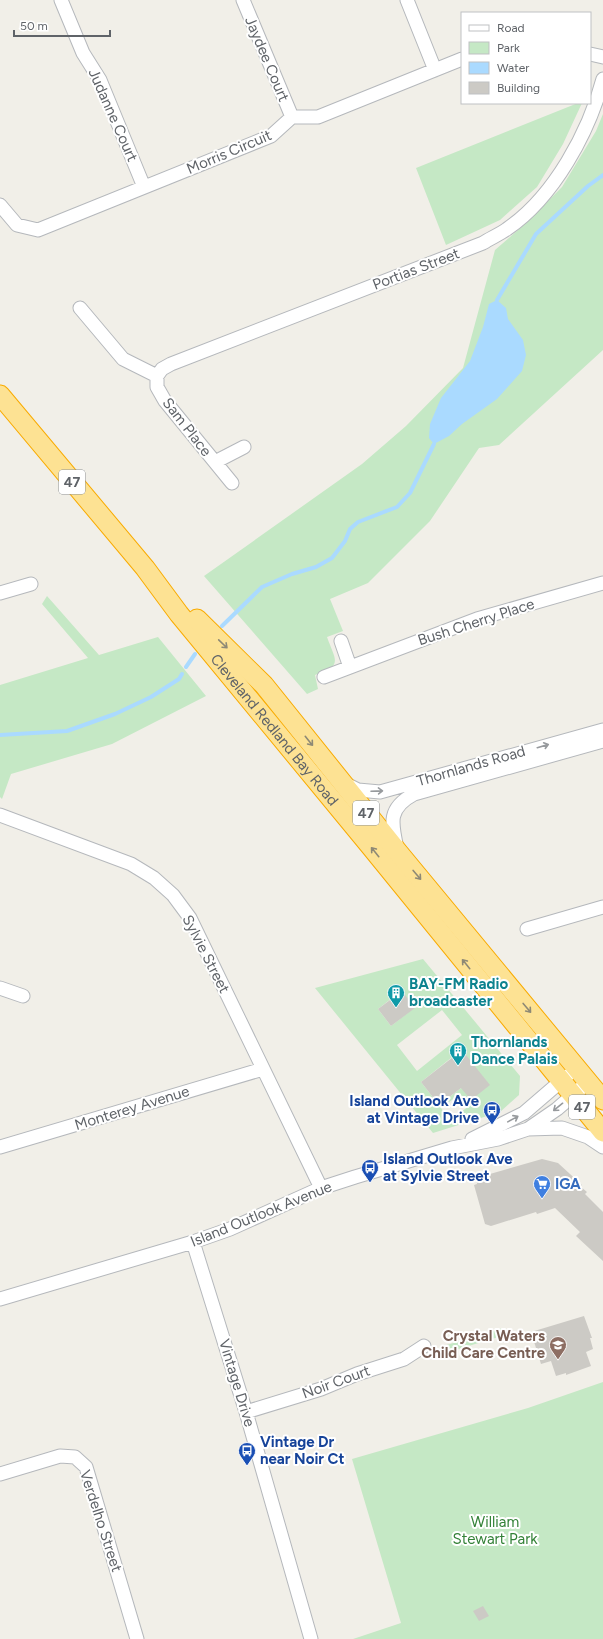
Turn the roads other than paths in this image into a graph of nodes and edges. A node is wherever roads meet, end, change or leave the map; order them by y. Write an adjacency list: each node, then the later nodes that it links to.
1 (61, 0): 10 (street, Judanne Court)
2 (243, 0): 9 (street, Jaydee Court)
3 (407, 0): 7 (street)
4 (591, 54): 5 (street)
5 (603, 57)
6 (461, 59): 7 (street)
7 (435, 70): 9 (street)
8 (603, 79): 13 (street, Portias Street)
9 (292, 118): 10 (street, Morris Circuit)
10 (144, 187): 11 (street, Morris Circuit)
11 (0, 205)
12 (80, 308): 13 (street)
13 (157, 376): 16 (street, Sam Place)
14 (0, 395): 18 (highway, Cleveland Redland Bay Road / 47)
15 (244, 447): 16 (street, Sam Place)
16 (215, 462): 17 (street, Sam Place)
17 (232, 483)
18 (145, 568): 25 (highway, Cleveland Redland Bay Road / 47, one-way to 25); 28 (highway, Cleveland Redland Bay Road / 47)
19 (603, 583): 23 (street, Bush Cherry Place)
20 (31, 584): 21 (street)
21 (0, 593)
22 (341, 641): 23 (street)
23 (350, 667): 24 (street, Bush Cherry Place)
24 (324, 677)
25 (264, 685): 28 (highway); 29 (highway, Cleveland Redland Bay Road / 47, one-way to 29)
26 (603, 730): 29 (street, Thornlands Road, one-way to 26)
27 (603, 742): 31 (street, Thornlands Road)
28 (312, 775): 38 (highway, Cleveland Redland Bay Road / 47, one-way to 28)
29 (341, 781): 31 (highway, Cleveland Redland Bay Road / 47)
30 (0, 816): 36 (street, Sylvie Street)
31 (398, 852): 37 (highway, Cleveland Redland Bay Road / 47, one-way to 37)
32 (603, 907): 33 (street)
33 (527, 929)
34 (0, 988): 35 (street)
35 (23, 996)
36 (263, 1069): 42 (street, Monterey Avenue); 45 (street, Sylvie Street)
37 (582, 1075): 38 (street, Island Outlook Avenue); 38 (street, Island Outlook Avenue); 39 (highway, Cleveland Redland Bay Road / 47)
38 (567, 1088): 40 (street, Island Outlook Avenue, one-way to 40); 41 (highway, Cleveland Redland Bay Road / 47); 44 (street, Island Outlook Avenue, one-way to 38)
39 (603, 1100)
40 (528, 1129): 43 (street); 44 (street, Island Outlook Avenue)
41 (603, 1132)
42 (0, 1147)
43 (603, 1147)
44 (452, 1148): 45 (street, Island Outlook Avenue)
45 (321, 1188): 46 (street, Island Outlook Avenue)
46 (193, 1242): 47 (street, Island Outlook Avenue); 49 (street, Vintage Drive)
47 (0, 1299)
48 (424, 1346): 49 (street, Noir Court)
49 (246, 1412): 52 (street, Vintage Drive)
50 (0, 1474): 51 (street, Verdelho Street)
51 (137, 1639)
52 (311, 1639)

